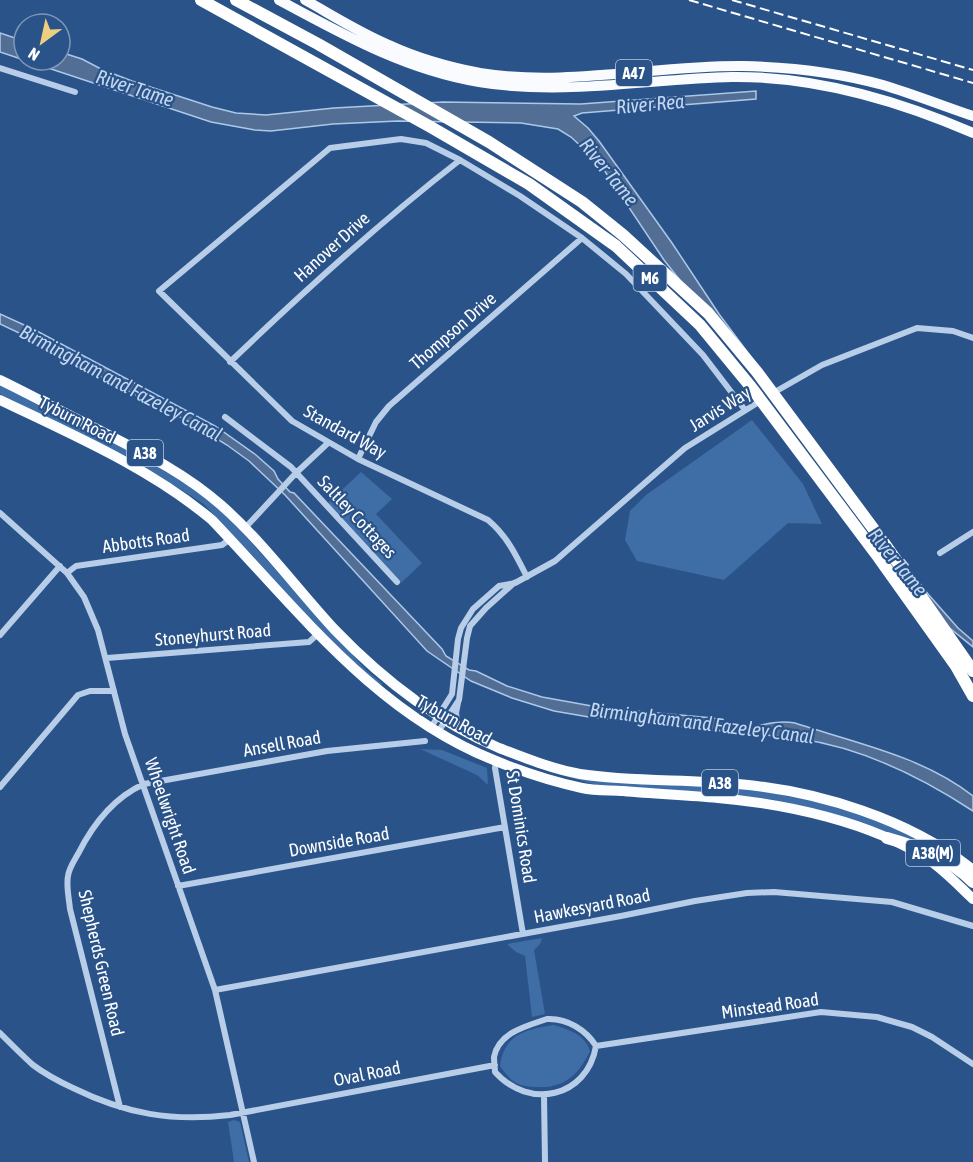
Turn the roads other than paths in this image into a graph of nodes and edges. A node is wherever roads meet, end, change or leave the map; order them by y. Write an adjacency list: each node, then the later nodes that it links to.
1 (201, 0): 35 (highway, M6, bridge)
2 (236, 0): 33 (highway, M6, bridge)
3 (279, 0): 8 (main road, A47)
4 (304, 0): 7 (main road, A47)
5 (0, 68): 6 (street)
6 (75, 92)
7 (973, 116)
8 (973, 133)
9 (460, 160): 10 (street); 12 (street, Hanover Drive); 12 (street, Standard Way)
10 (582, 238): 15 (street); 18 (street, Thompson Drive)
11 (973, 338): 15 (street, Jarvis Way, bridge)
12 (230, 362): 17 (street, Standard Way)
13 (0, 380): 21 (highway, Tyburn Road / A38)
14 (0, 400): 23 (highway, Tyburn Road / A38)
15 (745, 410): 27 (street, Jarvis Way)
16 (225, 417): 19 (street, Saltley Cottages)
17 (328, 443): 18 (street, Standard Way); 19 (street)
18 (358, 459): 27 (street, Standard Way)
19 (296, 473): 21 (street, Saltley Cottages); 28 (street, Saltley Cottages)
20 (0, 513): 25 (street, Wheelwright Road)
21 (244, 529): 38 (highway, Tyburn Road / A38)
22 (973, 532): 24 (street)
23 (230, 539): 26 (street, Abbotts Road); 30 (highway, Tyburn Road / A38)
24 (940, 554)
25 (60, 566): 26 (street, Wheelwright Road); 31 (street)
26 (67, 573): 32 (street, Wheelwright Road)
27 (527, 577): 29 (street, Jarvis Way)
28 (397, 582)
29 (514, 583): 36 (street, Jarvis Way); 37 (street, Jarvis Way)
30 (318, 634): 32 (street, Stoneyhurst Road); 41 (highway, Tyburn Road / A38)
31 (0, 635)
32 (107, 658): 34 (street, Wheelwright Road)
33 (973, 670)
34 (114, 691): 44 (street, Wheelwright Road); 45 (street)
35 (973, 696)
36 (459, 700): 39 (street); 40 (street)
37 (447, 702): 38 (street); 39 (street, Jarvis Way)
38 (418, 704): 39 (highway, Tyburn Road / A38)
39 (442, 719): 40 (highway, Tyburn Road / A38); 41 (street)
40 (458, 728): 48 (highway, Tyburn Road / A38)
41 (434, 730): 43 (highway, Tyburn Road / A38)
42 (425, 741): 44 (street, Ansell Road)
43 (496, 761): 46 (street, St Dominics Road); 47 (highway, Tyburn Road / A38)
44 (144, 784): 50 (street, Wheelwright Road); 60 (street, Shepherds Green Road)
45 (0, 787)
46 (504, 827): 50 (street, Downside Road); 53 (street, St Dominics Road)
47 (887, 838): 49 (highway, A38(M)); 51 (highway, Tyburn Road / A38)
48 (973, 870)
49 (973, 882)
50 (178, 886): 54 (street, Wheelwright Road)
51 (973, 899)
52 (973, 926): 53 (street, Hawkesyard Road)
53 (523, 934): 54 (street, Hawkesyard Road)
54 (215, 990): 61 (street, Wheelwright Road)
55 (0, 1033): 60 (street, Oval Road)
56 (596, 1046): 57 (street, Minstead Road); 58 (street); 59 (street)
57 (973, 1064)
58 (495, 1065): 59 (street); 61 (street, Oval Road)
59 (544, 1095): 63 (street)
60 (120, 1107): 61 (street, Oval Road)
61 (244, 1112): 62 (street, Wheelwright Road)
62 (254, 1162)
63 (545, 1162)

